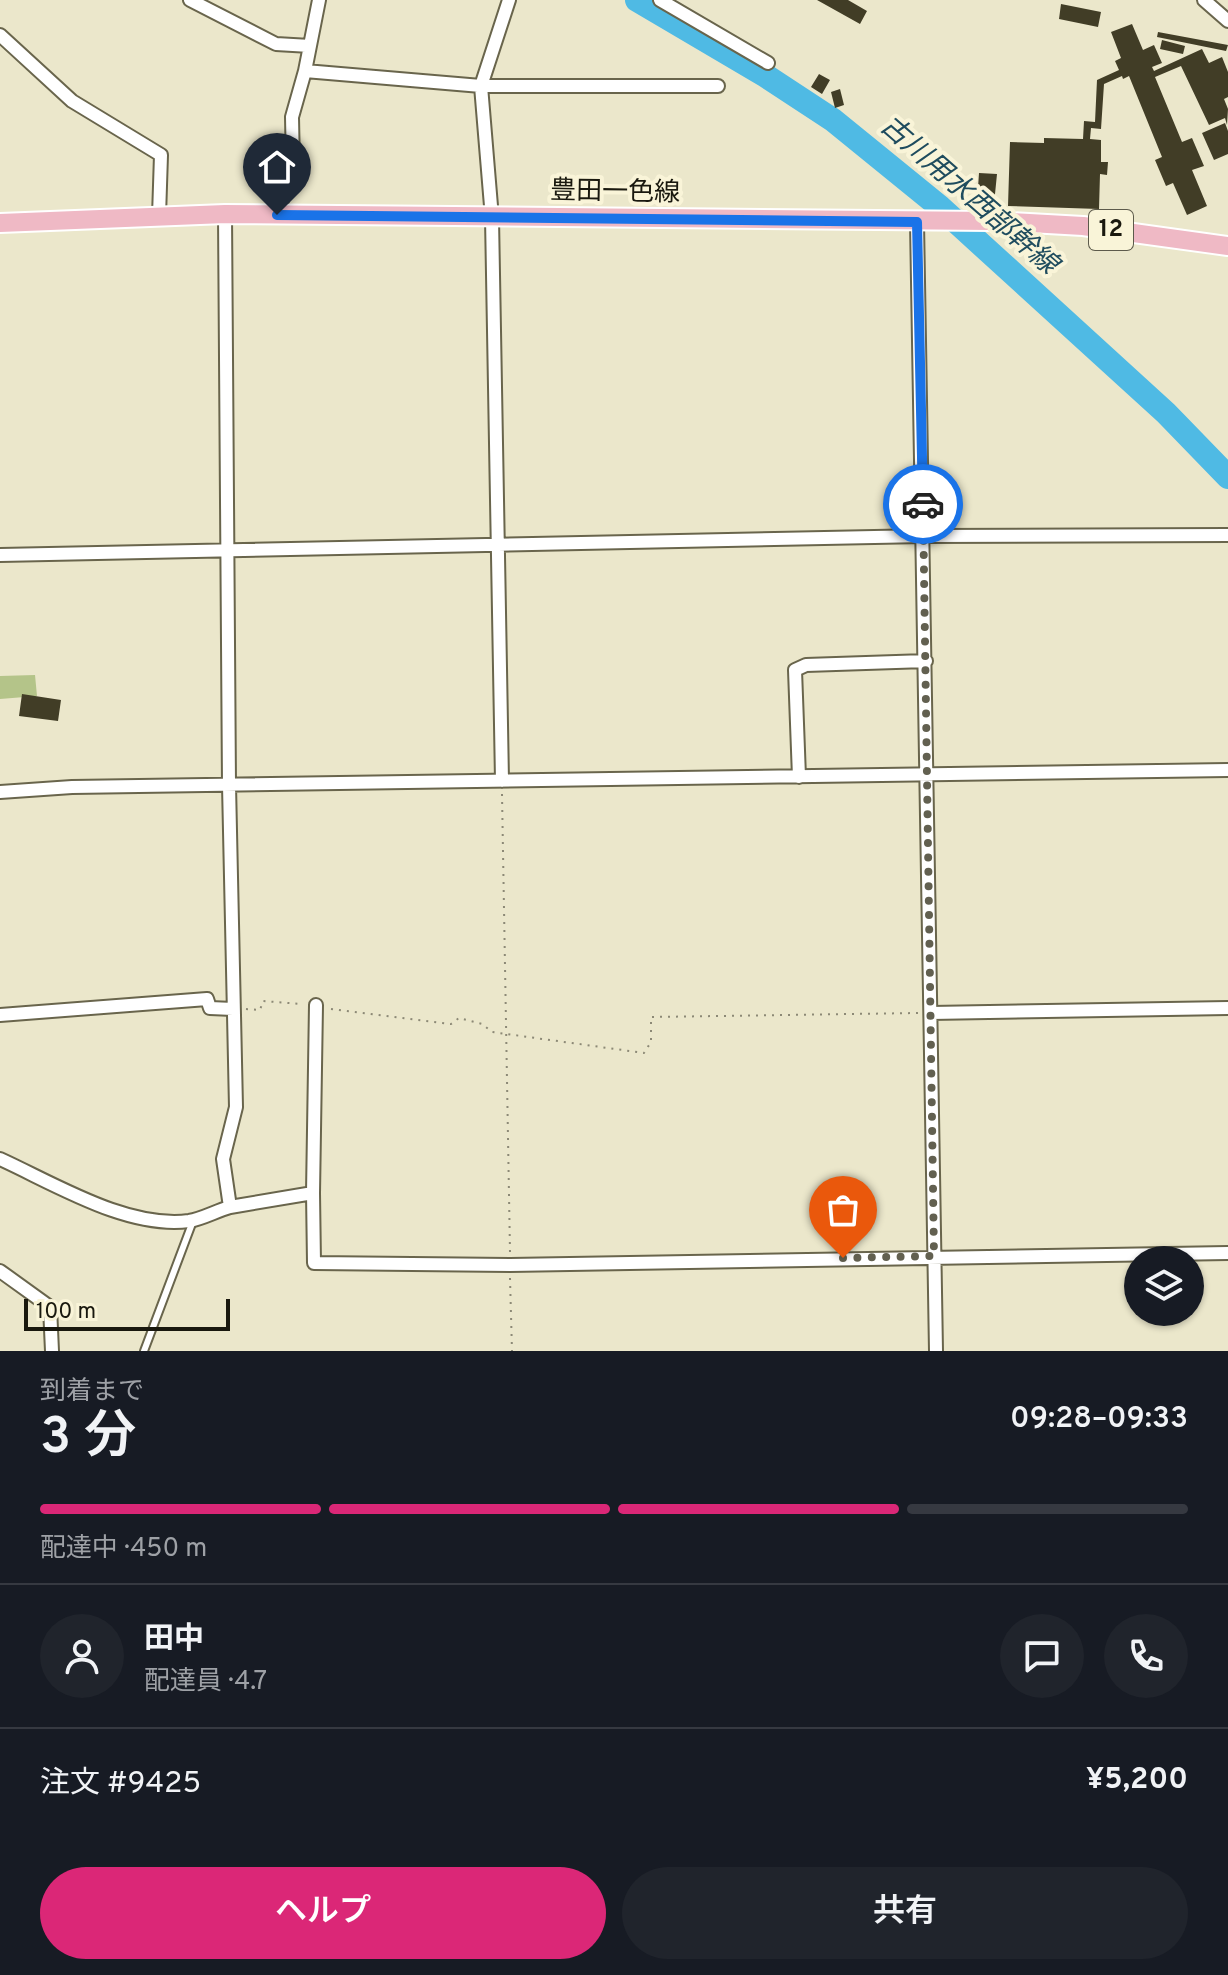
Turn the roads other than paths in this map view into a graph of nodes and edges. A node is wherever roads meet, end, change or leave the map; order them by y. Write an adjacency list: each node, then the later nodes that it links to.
1 (190, 0): 8 (street)
2 (319, 0): 8 (street)
3 (509, 0): 11 (street)
4 (660, 0): 9 (street)
5 (1204, 0): 6 (street)
6 (1228, 21)
7 (0, 35): 15 (street)
8 (310, 46): 10 (street)
9 (768, 63)
10 (305, 71): 11 (street); 14 (street)
11 (481, 86): 12 (street); 16 (street)
12 (718, 86)
13 (225, 214): 14 (main road, 豊田一色線 / 12); 15 (main road, 豊田一色線 / 12); 23 (street)
14 (277, 215): 16 (main road, 豊田一色線 / 12)
15 (159, 216): 18 (main road, 豊田一色線 / 12)
16 (492, 218): 17 (main road, 豊田一色線 / 12); 22 (street)
17 (917, 222): 19 (main road, 豊田一色線 / 12); 21 (street)
18 (0, 223)
19 (1228, 246)
20 (1228, 535): 21 (street)
21 (924, 536): 22 (street); 25 (street)
22 (498, 545): 23 (street); 29 (street)
23 (226, 549): 24 (street); 30 (street)
24 (0, 555)
25 (926, 661): 27 (street); 28 (street)
26 (1228, 770): 27 (street)
27 (928, 775): 28 (street); 35 (street)
28 (799, 777): 29 (street)
29 (502, 781): 30 (street)
30 (229, 785): 31 (street); 34 (street)
31 (0, 792)
32 (316, 1005): 38 (street)
33 (1228, 1008): 35 (street)
34 (233, 1009): 36 (street); 39 (street)
35 (931, 1013): 42 (street)
36 (0, 1015)
37 (0, 1159): 40 (street)
38 (313, 1193): 39 (street); 42 (street)
39 (230, 1207): 40 (street)
40 (193, 1221): 45 (lane)
41 (1228, 1253): 42 (street)
42 (934, 1256): 46 (street)
43 (0, 1271): 44 (street)
44 (52, 1351)
45 (144, 1351)
46 (936, 1351)

